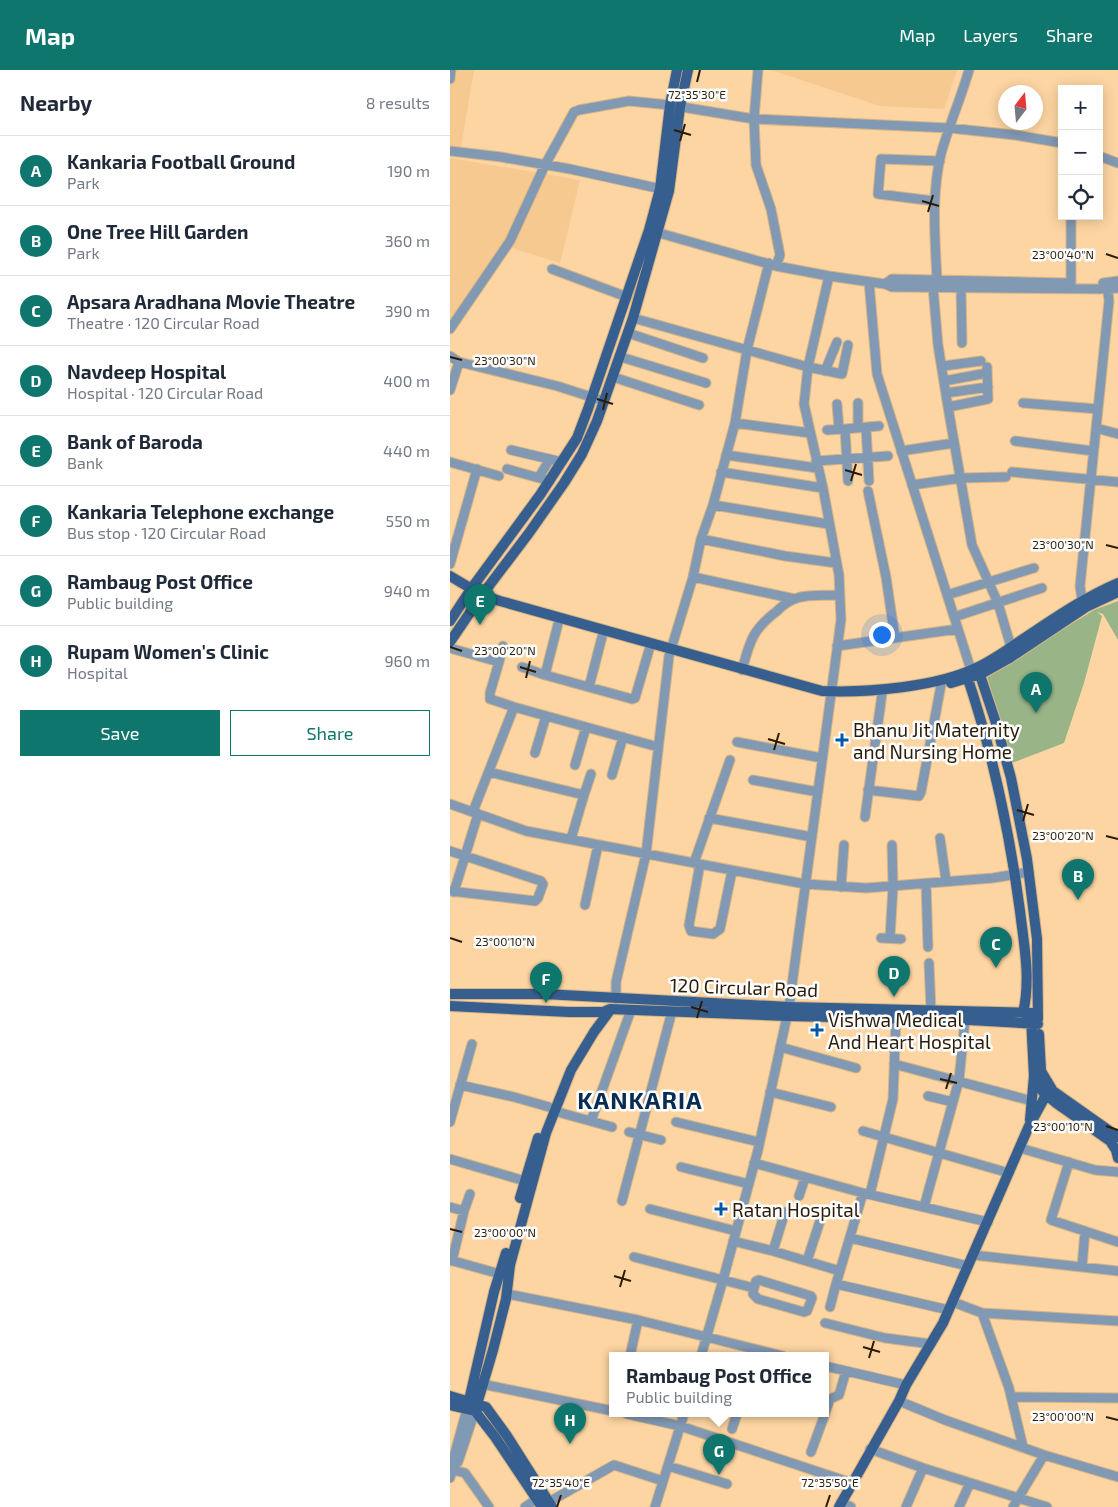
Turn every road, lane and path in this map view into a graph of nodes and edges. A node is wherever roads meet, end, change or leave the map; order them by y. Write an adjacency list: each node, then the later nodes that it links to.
1 (451, 70): 6 (street)
2 (677, 70): 7 (main road)
3 (688, 70): 7 (main road)
4 (758, 70): 8 (street)
5 (969, 70): 9 (street)
6 (450, 79)
7 (675, 106): 8 (street); 15 (street); 16 (main road)
8 (754, 119): 9 (street); 20 (street)
9 (949, 128): 10 (street); 13 (street)
10 (1058, 142)
11 (450, 151): 15 (street)
12 (1103, 157): 14 (street)
13 (940, 161): 17 (street); 17 (street)
14 (1118, 163)
15 (545, 165): 16 (street); 32 (street)
16 (664, 190): 19 (main road)
17 (934, 201): 26 (street)
18 (1071, 220): 25 (street)
19 (653, 231): 20 (street); 30 (main road); 31 (main road)
20 (773, 264): 22 (street); 37 (street)
21 (552, 269): 30 (street)
22 (829, 276): 23 (street); 44 (street)
23 (869, 282): 26 (street); 71 (street)
24 (1118, 282): 27 (street)
25 (1071, 283): 26 (street); 27 (street)
26 (935, 284): 28 (street); 42 (street)
27 (1108, 286): 28 (street); 29 (street); 59 (street)
28 (961, 288): 35 (street)
29 (1118, 288)
30 (627, 297): 52 (main road)
31 (633, 318): 33 (main road); 37 (street)
32 (450, 329)
33 (628, 334): 39 (main road); 40 (street)
34 (837, 342): 45 (street)
35 (962, 343)
36 (848, 345): 45 (street)
37 (747, 350): 44 (street); 60 (street)
38 (450, 356): 41 (street)
39 (621, 357): 46 (main road); 48 (street)
40 (703, 358)
41 (459, 362): 50 (street); 52 (street)
42 (942, 366): 43 (street); 47 (street)
43 (985, 367): 47 (street); 49 (street)
44 (808, 368): 45 (street); 66 (street)
45 (824, 371)
46 (613, 377): 53 (main road); 57 (street)
47 (944, 380): 51 (street)
48 (706, 383)
49 (988, 387): 51 (street); 58 (street)
50 (450, 390)
51 (946, 394): 58 (street)
52 (592, 397): 53 (street); 79 (main road)
53 (604, 401): 108 (main road)
54 (858, 403): 62 (street)
55 (1023, 403): 59 (street)
56 (838, 404): 64 (street)
57 (699, 405)
58 (948, 407): 69 (street)
59 (1098, 409): 63 (street)
60 (735, 423): 66 (street); 73 (street)
61 (879, 426): 62 (street)
62 (862, 428): 64 (street); 75 (street)
63 (1096, 428): 67 (street); 72 (street)
64 (842, 429): 65 (street); 77 (street)
65 (828, 430)
66 (810, 433): 80 (street)
67 (1118, 434)
68 (1015, 441): 72 (street)
69 (954, 444): 71 (street); 85 (street)
70 (511, 450): 76 (street)
71 (901, 451): 90 (street)
72 (1093, 451): 87 (street)
73 (726, 455): 80 (street); 83 (street)
74 (888, 456): 75 (street)
75 (868, 458): 77 (street); 117 (street)
76 (550, 459): 79 (street); 86 (street)
77 (846, 459): 80 (street); 88 (street)
78 (450, 462): 81 (street)
79 (562, 462): 86 (main road)
80 (817, 465): 91 (street)
81 (477, 469): 84 (street); 96 (street)
82 (507, 469): 86 (street)
83 (722, 472): 91 (street); 92 (street)
84 (499, 476)
85 (961, 478): 87 (street); 90 (street); 101 (street)
86 (545, 479): 104 (main road)
87 (1092, 479): 89 (street); 111 (street)
88 (848, 480)
89 (1118, 482)
90 (912, 485): 107 (street)
91 (823, 488): 93 (street)
92 (712, 505): 93 (street); 94 (street)
93 (828, 524): 95 (street)
94 (702, 539): 95 (street); 99 (street)
95 (836, 563): 106 (street)
96 (450, 564)
97 (1034, 568): 101 (street)
98 (450, 576): 104 (main road)
99 (693, 577): 109 (street); 124 (street)
100 (450, 582): 104 (main road)
101 (988, 582): 107 (street); 110 (street)
102 (1118, 583): 111 (main road)
103 (1042, 588): 110 (street)
104 (469, 591): 108 (main road); 113 (main road)
105 (1118, 592): 111 (main road)
106 (840, 595): 109 (street); 120 (street)
107 (947, 595): 112 (street)
108 (480, 597): 114 (main road); 118 (main road); 124 (main road)
109 (795, 599): 127 (street)
110 (998, 603): 112 (street); 121 (street)
111 (1084, 604): 121 (main road); 128 (main road)
112 (954, 617): 115 (street)
113 (450, 621)
114 (558, 624): 116 (main road); 129 (street)
115 (958, 630): 117 (street); 128 (street)
116 (602, 636): 123 (main road); 131 (street)
117 (895, 638): 120 (street)
118 (450, 642)
119 (503, 646): 125 (street)
120 (837, 646): 133 (street)
121 (1011, 647): 128 (main road)
122 (450, 648): 125 (street)
123 (649, 650): 124 (main road); 131 (street)
124 (670, 653): 127 (main road); 133 (main road); 139 (street)
125 (499, 662): 134 (street)
126 (522, 667): 129 (street)
127 (742, 670): 133 (main road)
128 (973, 673): 130 (main road); 133 (main road); 166 (main road); 167 (main road)
129 (545, 675): 131 (street)
130 (941, 685): 132 (main road); 148 (street)
131 (589, 687)
132 (882, 694): 133 (main road); 148 (street)
133 (830, 695): 141 (street)
134 (514, 706): 135 (street); 144 (street)
135 (546, 716): 136 (street); 140 (street)
136 (586, 727): 137 (street); 143 (street)
137 (623, 737): 139 (street); 146 (street)
138 (737, 742): 141 (street)
139 (658, 747): 162 (street)
140 (535, 753)
141 (822, 758): 149 (street)
142 (730, 760): 154 (street)
143 (575, 764)
144 (488, 772): 150 (street); 152 (street)
145 (591, 774): 150 (street)
146 (612, 775)
147 (753, 780): 149 (street)
148 (868, 790): 153 (street)
149 (818, 792): 155 (street)
150 (584, 795): 157 (street)
151 (450, 804): 152 (street)
152 (478, 814): 157 (street); 163 (street)
153 (865, 817)
154 (709, 818): 155 (street); 164 (street)
155 (812, 837): 169 (street)
156 (940, 838): 168 (street)
157 (571, 839): 158 (street)
158 (598, 845): 162 (street); 174 (street)
159 (844, 845): 172 (street)
160 (892, 845): 171 (street)
161 (450, 851): 163 (street)
162 (646, 854): 164 (street); 179 (street)
163 (465, 856): 173 (street); 173 (street)
164 (697, 864): 165 (street); 165 (street)
165 (732, 871): 169 (street)
166 (1029, 872): 167 (street); 187 (main road)
167 (1015, 875): 168 (street); 186 (main road)
168 (946, 882): 170 (street)
169 (806, 884): 172 (street); 185 (street)
170 (926, 884): 171 (street); 176 (street)
171 (893, 886): 172 (street); 175 (street)
172 (840, 887)
173 (452, 891)
174 (585, 905)
175 (901, 938)
176 (928, 947)
177 (929, 963): 184 (street)
178 (450, 994): 179 (main road, 120 Circular Road)
179 (611, 998): 181 (main road); 185 (main road, 120 Circular Road)
180 (450, 1006): 181 (main road, 120 Circular Road)
181 (605, 1010): 182 (main road, 120 Circular Road); 204 (main road)
182 (631, 1010): 183 (main road, 120 Circular Road); 205 (street)
183 (672, 1011): 185 (main road, 120 Circular Road); 212 (street)
184 (931, 1011): 185 (main road, 120 Circular Road); 186 (main road, 120 Circular Road)
185 (788, 1012): 188 (main road, 120 Circular Road); 192 (street)
186 (1023, 1013): 187 (main road, 120 Circular Road); 190 (main road)
187 (1037, 1013): 190 (main road)
188 (896, 1018): 189 (main road, 120 Circular Road); 193 (street)
189 (965, 1020): 190 (main road, 120 Circular Road); 196 (street)
190 (1035, 1024): 195 (main road); 199 (main road)
191 (472, 1044): 197 (street)
192 (780, 1047): 194 (street); 198 (street)
193 (894, 1064): 196 (street); 214 (street)
194 (856, 1068)
195 (1034, 1076): 199 (main road); 201 (main road)
196 (959, 1080): 201 (street); 202 (street)
197 (460, 1085): 204 (street); 206 (street)
198 (770, 1092): 203 (street); 216 (street)
199 (1050, 1093): 208 (main road); 213 (main road); 219 (main road)
200 (928, 1096): 202 (street)
201 (1032, 1101): 208 (main road)
202 (953, 1102): 218 (street)
203 (831, 1108)
204 (552, 1109): 205 (street); 227 (main road); 258 (main road)
205 (591, 1121): 209 (street)
206 (450, 1122)
207 (676, 1122): 216 (street)
208 (1029, 1126): 217 (main road)
209 (612, 1127)
210 (863, 1131): 214 (street)
211 (629, 1132): 212 (street)
212 (639, 1135): 215 (street); 232 (street)
213 (1118, 1137)
214 (883, 1138): 218 (street); 229 (street)
215 (660, 1140)
216 (759, 1142): 222 (street)
217 (1020, 1148): 221 (street); 225 (main road)
218 (938, 1153): 225 (street); 234 (street)
219 (1118, 1158)
220 (450, 1159): 227 (street)
221 (1069, 1162): 224 (street); 241 (street)
222 (754, 1163): 226 (street); 228 (street)
223 (681, 1167): 228 (street)
224 (1118, 1172)
225 (1009, 1173): 239 (main road)
226 (805, 1178): 229 (street); 231 (street)
227 (525, 1181): 254 (main road)
228 (748, 1184): 240 (street)
229 (867, 1191): 234 (street); 242 (street)
230 (470, 1194): 236 (street)
231 (799, 1196)
232 (622, 1201)
233 (450, 1207): 236 (street)
234 (924, 1207): 239 (street)
235 (650, 1209): 240 (street)
236 (464, 1211): 248 (street)
237 (785, 1212): 245 (street)
238 (820, 1221): 249 (street)
239 (988, 1222): 246 (main road)
240 (736, 1231): 243 (street)
241 (1085, 1231): 244 (street); 251 (street)
242 (850, 1238): 250 (street); 252 (street)
243 (733, 1241): 245 (street); 255 (street)
244 (1118, 1242)
245 (773, 1250): 249 (street)
246 (973, 1255): 250 (main road); 251 (street)
247 (634, 1257): 255 (street)
248 (451, 1260): 254 (street)
249 (807, 1261): 252 (street)
250 (968, 1266): 259 (main road)
251 (1082, 1267): 253 (street)
252 (840, 1271): 256 (street)
253 (1118, 1271)
254 (500, 1274): 280 (main road)
255 (723, 1280): 257 (street); 265 (street)
256 (836, 1284): 259 (street); 260 (street)
257 (754, 1288): 257 (street)
258 (507, 1294): 262 (street); 272 (main road)
259 (951, 1306): 261 (street); 266 (main road)
260 (830, 1307)
261 (982, 1313): 263 (street); 275 (street)
262 (638, 1320): 265 (street); 267 (street)
263 (1118, 1321)
264 (825, 1323): 266 (street)
265 (706, 1338): 268 (street); 269 (street)
266 (930, 1344): 273 (main road)
267 (631, 1352)
268 (702, 1352)
269 (752, 1352)
270 (829, 1367): 271 (street)
271 (846, 1371): 273 (street); 278 (street)
272 (482, 1384): 280 (main road); 281 (street)
273 (906, 1385): 277 (main road)
274 (450, 1396): 280 (main road)
275 (1012, 1397): 276 (street); 288 (street)
276 (1118, 1398)
277 (899, 1400): 288 (street); 289 (main road)
278 (829, 1402)
279 (450, 1405): 280 (main road)
280 (472, 1406): 294 (street); 301 (main road)
281 (609, 1410)
282 (640, 1417): 286 (street)
283 (683, 1417): 286 (street)
284 (736, 1417): 287 (street)
285 (824, 1417): 290 (street)
286 (680, 1426): 292 (street); 297 (street)
287 (732, 1429)
288 (1023, 1447): 291 (street)
289 (870, 1449): 293 (street); 297 (main road)
290 (811, 1452)
291 (1044, 1455): 295 (street); 300 (street)
292 (668, 1466): 296 (street); 299 (street)
293 (923, 1468): 298 (street); 306 (street)
294 (452, 1471): 303 (street)
295 (1118, 1476)
296 (663, 1481): 301 (street); 305 (street)
297 (852, 1482): 302 (main road)
298 (970, 1483): 300 (street); 307 (street)
299 (727, 1484)
300 (1016, 1503): 308 (street)
301 (545, 1504): 304 (street)
302 (844, 1505)
303 (489, 1507)
304 (525, 1507)
305 (655, 1507)
306 (906, 1507)
307 (958, 1507)
308 (1047, 1507)

